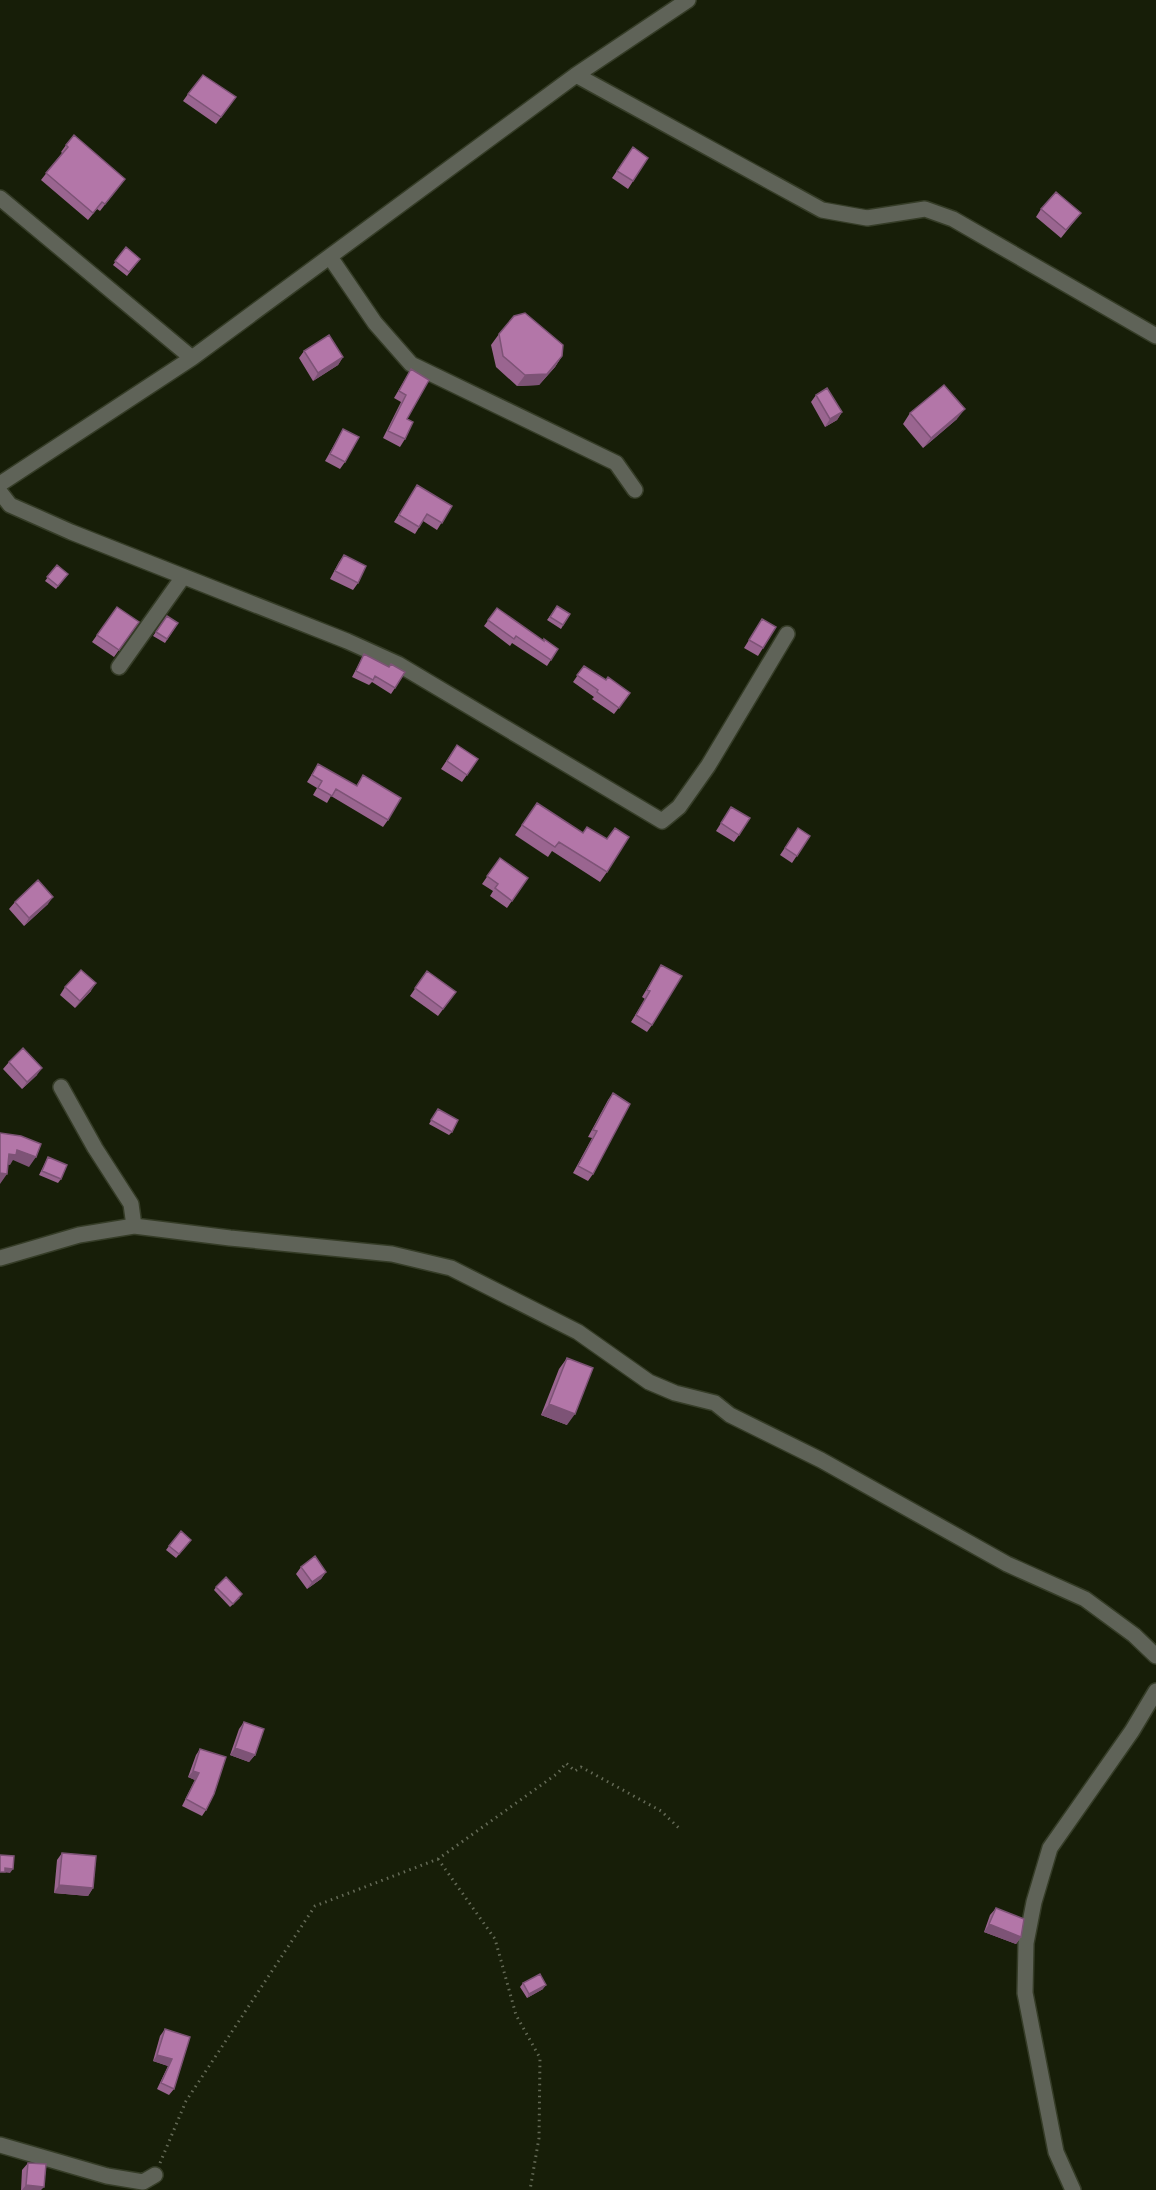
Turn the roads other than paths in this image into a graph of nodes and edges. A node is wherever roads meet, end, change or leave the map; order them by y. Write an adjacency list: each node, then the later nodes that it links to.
1 (688, 0): 2 (street)
2 (576, 75): 4 (street); 5 (street)
3 (0, 198): 6 (street)
4 (330, 257): 6 (street); 8 (street)
5 (1156, 336)
6 (192, 358): 7 (street)
7 (0, 484)
8 (635, 490)
9 (0, 492): 10 (street)
10 (183, 577): 11 (street); 12 (street)
11 (788, 634)
12 (118, 667)
13 (61, 1087): 14 (street)
14 (134, 1226): 15 (street); 16 (street)
15 (0, 1258)
16 (1156, 1656)
17 (1156, 1691): 20 (street)
18 (0, 2145): 19 (street)
19 (155, 2175)
20 (1072, 2190)

